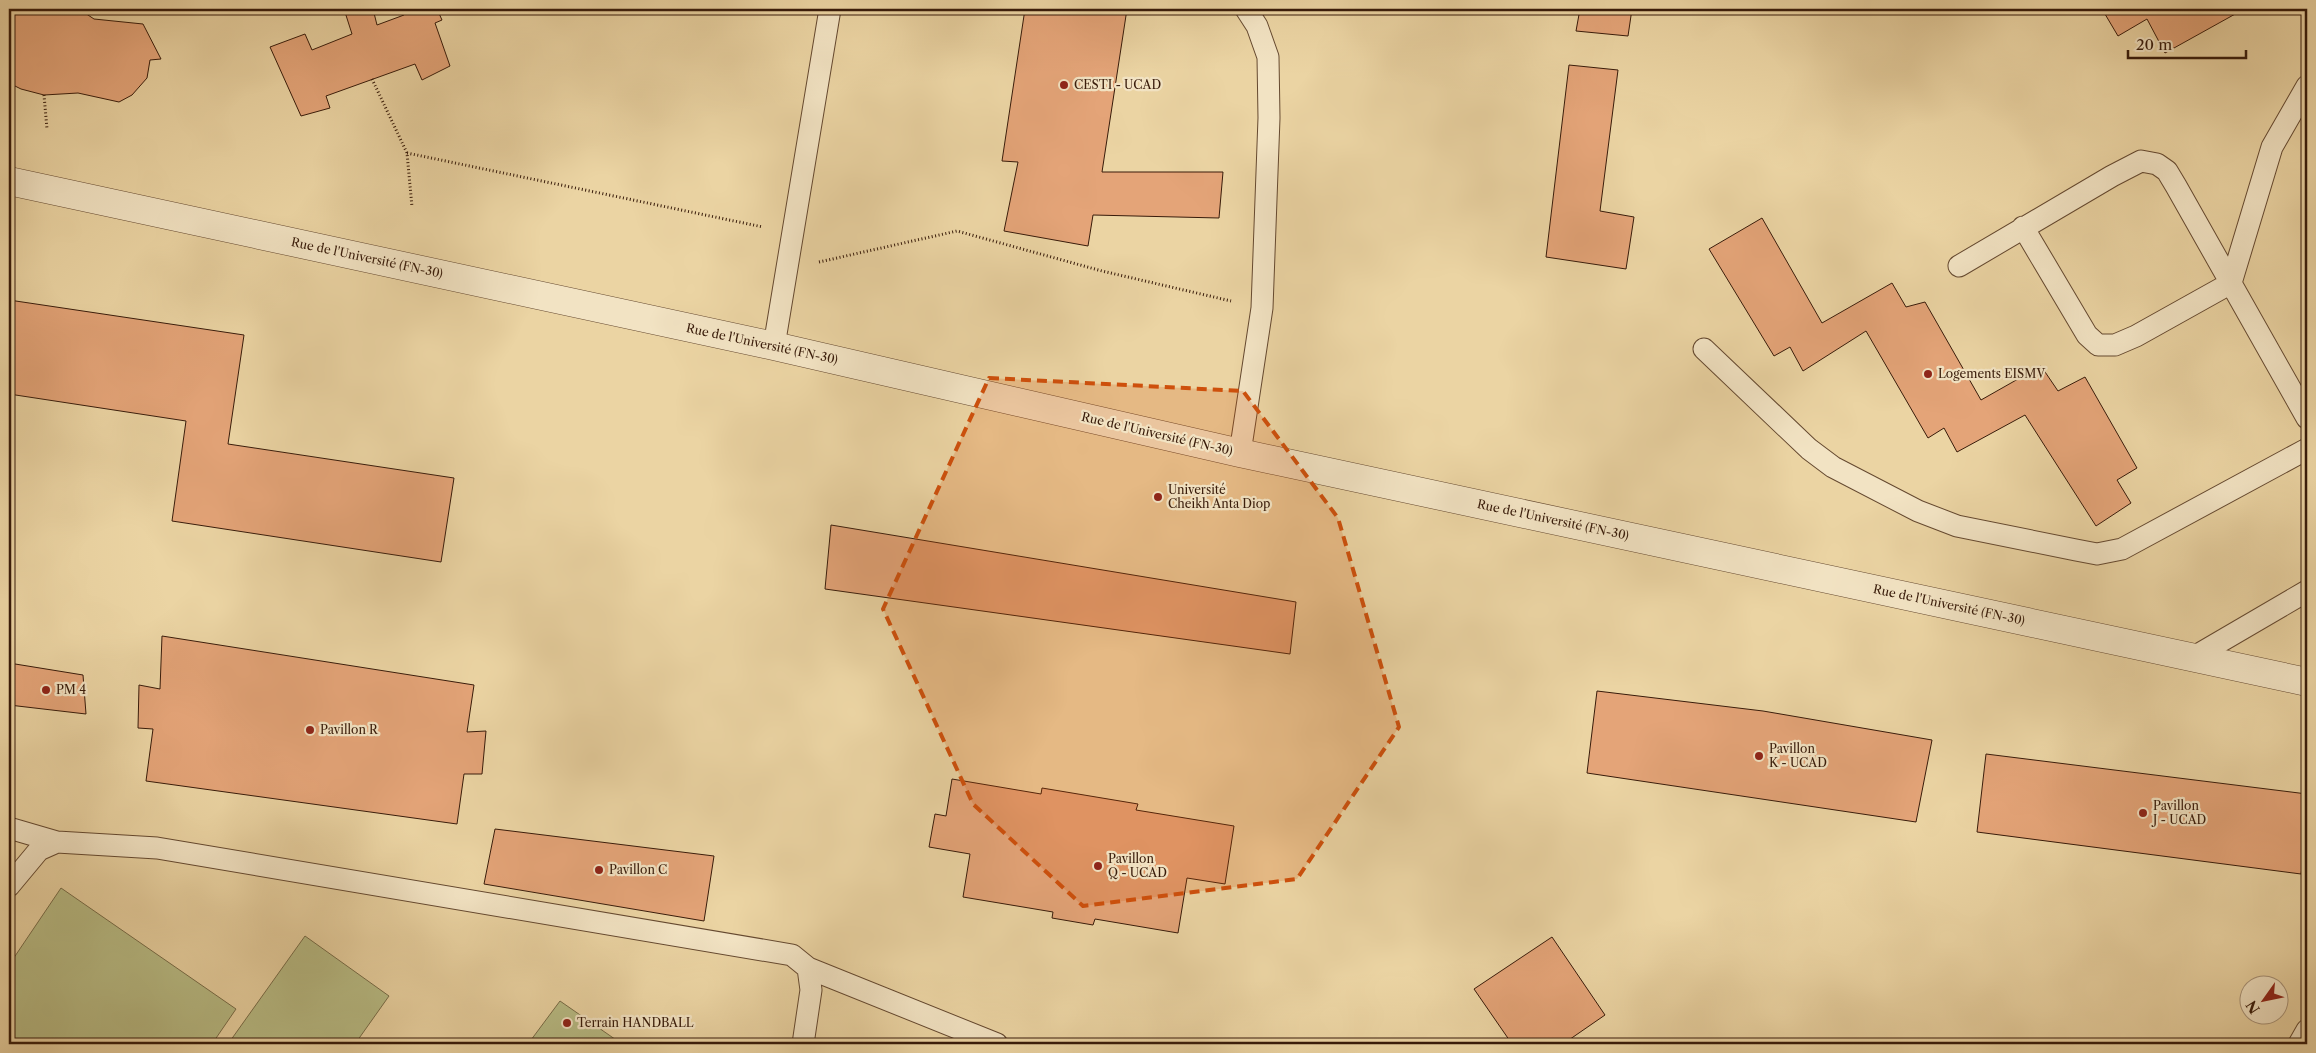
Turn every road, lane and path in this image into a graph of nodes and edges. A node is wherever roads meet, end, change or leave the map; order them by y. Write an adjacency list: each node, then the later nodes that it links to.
1 (830, 9): 11 (lane)
2 (1246, 9): 15 (lane)
3 (372, 79): 7 (path)
4 (2307, 86): 14 (lane)
5 (44, 95): 6 (path)
6 (47, 129)
7 (407, 153): 9 (path); 11 (path)
8 (9, 181): 16 (street, Rue de l'Université (FN-30))
9 (412, 207)
10 (2023, 227): 12 (lane); 14 (lane); 14 (lane)
11 (793, 233): 13 (lane)
12 (1959, 266)
13 (787, 270): 15 (path); 16 (lane)
14 (2231, 283): 18 (lane)
15 (1262, 308): 20 (lane)
16 (774, 346): 20 (street, Rue de l'Université (FN-30))
17 (1704, 349): 19 (lane)
18 (2307, 418)
19 (2307, 449)
20 (1240, 452): 22 (street, Rue de l'Université (FN-30))
21 (2307, 591): 22 (lane)
22 (2194, 657): 23 (street, Rue de l'Université (FN-30))
23 (2307, 682)
24 (9, 828): 25 (lane)
25 (57, 842): 26 (lane); 27 (lane)
26 (9, 886)
27 (808, 968): 29 (lane); 30 (lane)
28 (2307, 1030): 31 (lane)
29 (803, 1044)
30 (997, 1044)
31 (2299, 1044)

